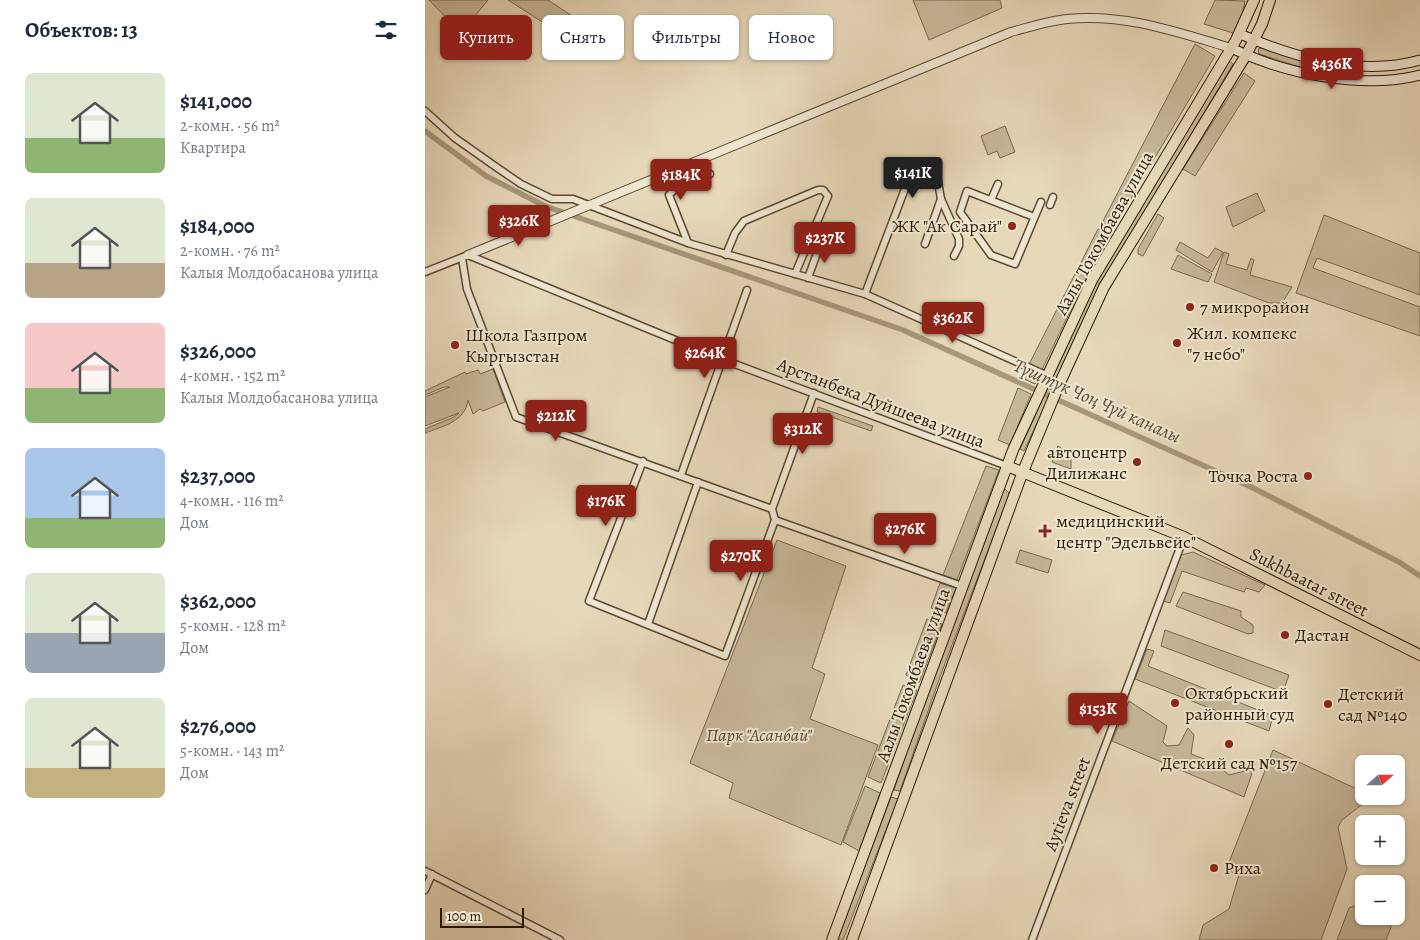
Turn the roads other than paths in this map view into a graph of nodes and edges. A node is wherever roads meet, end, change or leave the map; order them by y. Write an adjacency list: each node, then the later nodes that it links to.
1 (1254, 0): 3 (main road, Аалы Токомбаева улица)
2 (1270, 0): 4 (main road, Аалы Токомбаева улица)
3 (1240, 34): 4 (main road); 5 (main road, Аалы Токомбаева улица)
4 (1254, 40): 6 (main road, Аалы Токомбаева улица); 8 (main road)
5 (1231, 48): 6 (main road); 19 (street); 33 (main road, Аалы Токомбаева улица)
6 (1246, 55): 10 (main road); 37 (main road, Аалы Токомбаева улица)
7 (1420, 60): 8 (main road)
8 (1362, 67): 10 (main road)
9 (1420, 75): 10 (main road)
10 (1361, 81)
11 (425, 111): 19 (street)
12 (710, 174): 22 (street)
13 (998, 184): 16 (street)
14 (1053, 197): 18 (street)
15 (941, 199): 23 (street); 26 (street); 31 (street)
16 (991, 200): 20 (street); 20 (street)
17 (1041, 202): 20 (street)
18 (1050, 205)
19 (590, 206): 22 (street); 25 (street)
20 (1034, 218)
21 (821, 242): 29 (street)
22 (688, 243): 24 (street)
23 (925, 244)
24 (726, 254): 28 (street); 28 (street)
25 (465, 256): 27 (street); 32 (street, Арстанбека Дуйшеева улица); 35 (street)
26 (954, 256)
27 (425, 272)
28 (795, 274): 29 (street)
29 (809, 278): 31 (street)
30 (747, 290): 32 (street)
31 (865, 294): 33 (street)
32 (724, 360): 34 (street, Арстанбека Дуйшеева улица); 38 (street)
33 (1046, 378): 36 (main road, Аалы Токомбаева улица)
34 (814, 393): 36 (street, Арстанбека Дуйшеева улица); 40 (street)
35 (643, 461): 38 (street); 44 (street)
36 (1007, 466): 37 (main road, Sukhbaatar street); 43 (main road, Аалы Токомбаева улица)
37 (1022, 474): 42 (main road, Sukhbaatar street); 51 (main road, Аалы Токомбаева улица)
38 (681, 475): 39 (street)
39 (698, 482): 40 (street); 44 (street)
40 (772, 509): 41 (street)
41 (775, 520): 43 (street); 44 (street)
42 (1184, 538): 45 (main road, Sukhbaatar street); 52 (street, Aytieva street)
43 (962, 586): 50 (main road, Аалы Токомбаева улица)
44 (648, 624)
45 (1420, 655)
46 (425, 870): 47 (street)
47 (432, 874): 48 (street); 49 (street)
48 (425, 890)
49 (560, 940)
50 (832, 940)
51 (852, 940)
52 (1032, 940)

